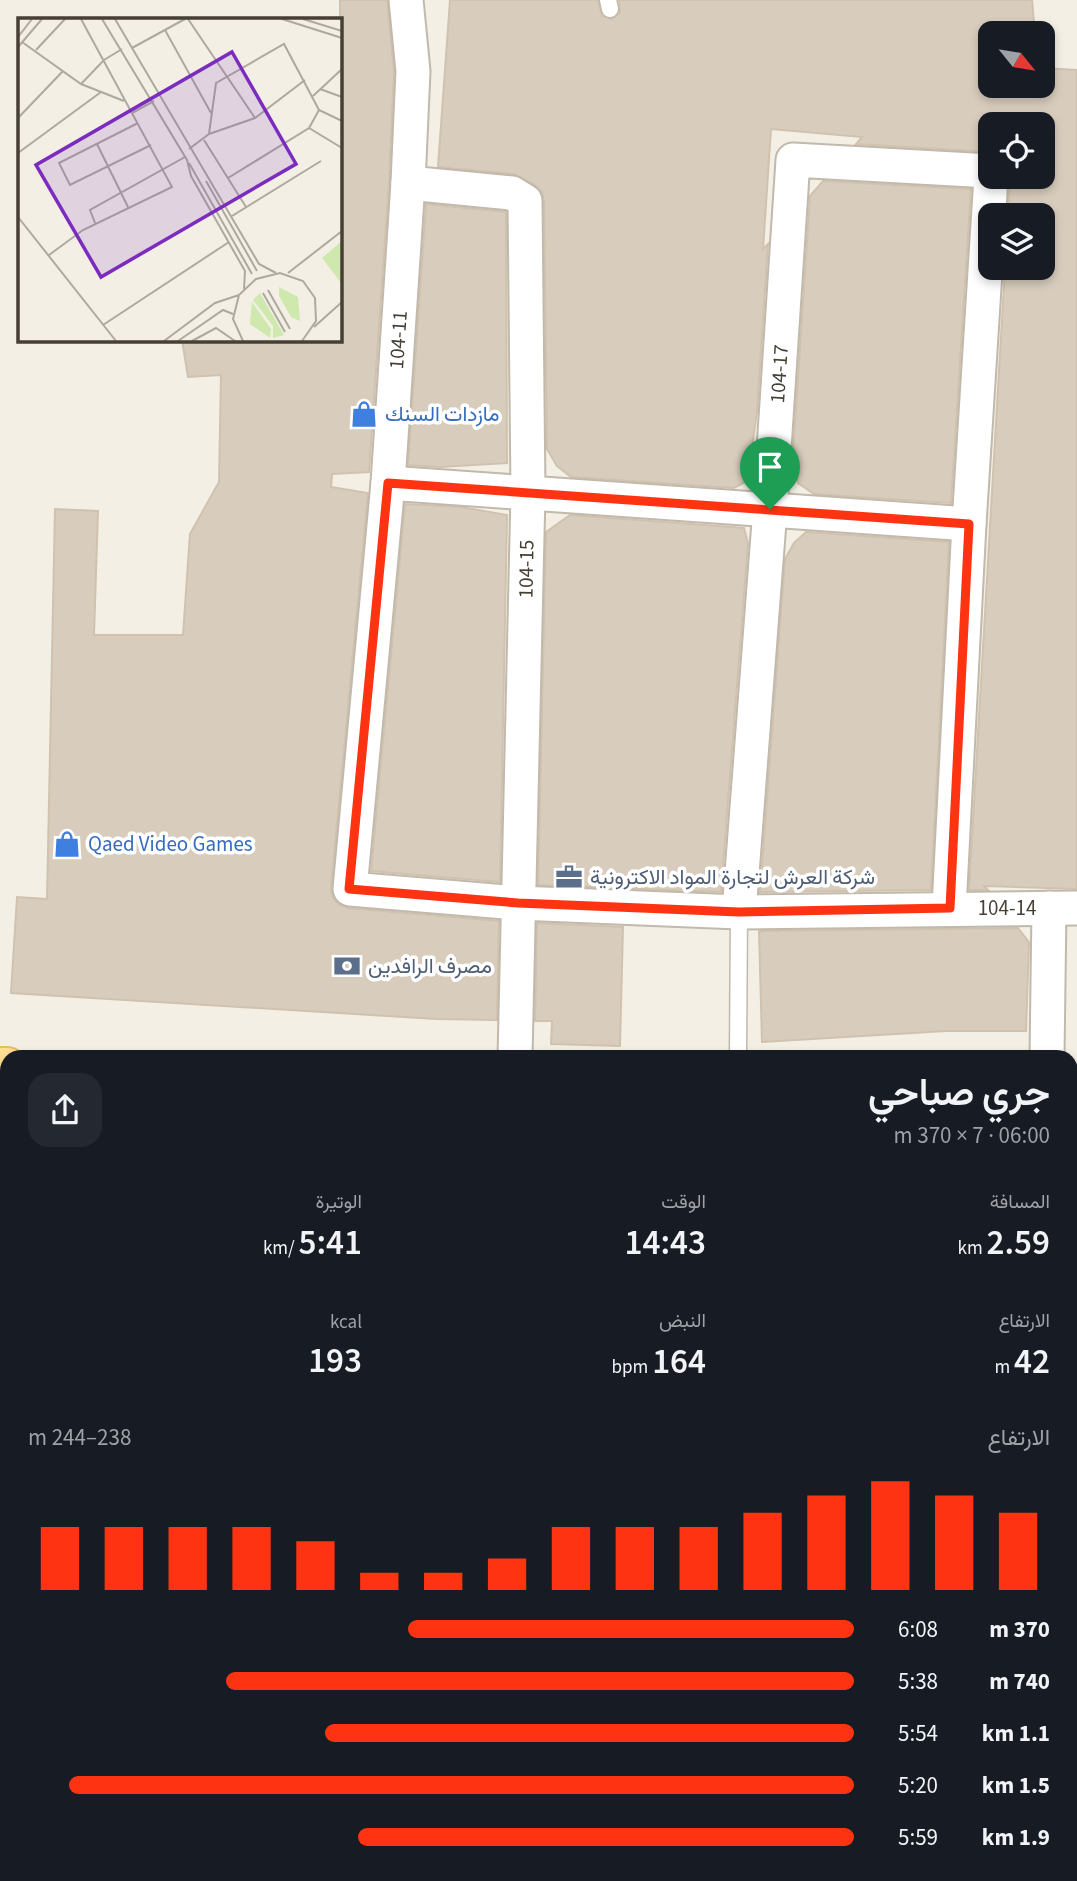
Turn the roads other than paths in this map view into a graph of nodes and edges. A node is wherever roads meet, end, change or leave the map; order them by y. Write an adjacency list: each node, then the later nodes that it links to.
1 (406, 0): 3 (street, 104-11)
2 (978, 170): 7 (street, 104-17)
3 (408, 183): 5 (street, 104-11); 6 (street, 104-15)
4 (990, 189): 8 (street)
5 (388, 483): 6 (street); 9 (street, 104-11)
6 (528, 493): 7 (street); 10 (street, 104-15)
7 (770, 509): 8 (street); 13 (street, 104-17)
8 (969, 524): 11 (street)
9 (349, 889): 10 (street, 104-14)
10 (518, 903): 13 (street, 104-14); 14 (street, 104-15)
11 (950, 908): 12 (street, 104-14); 13 (street, 104-14)
12 (1063, 908): 16 (street)
13 (739, 912): 15 (lane)
14 (515, 1050)
15 (738, 1050)
16 (1047, 1050)

